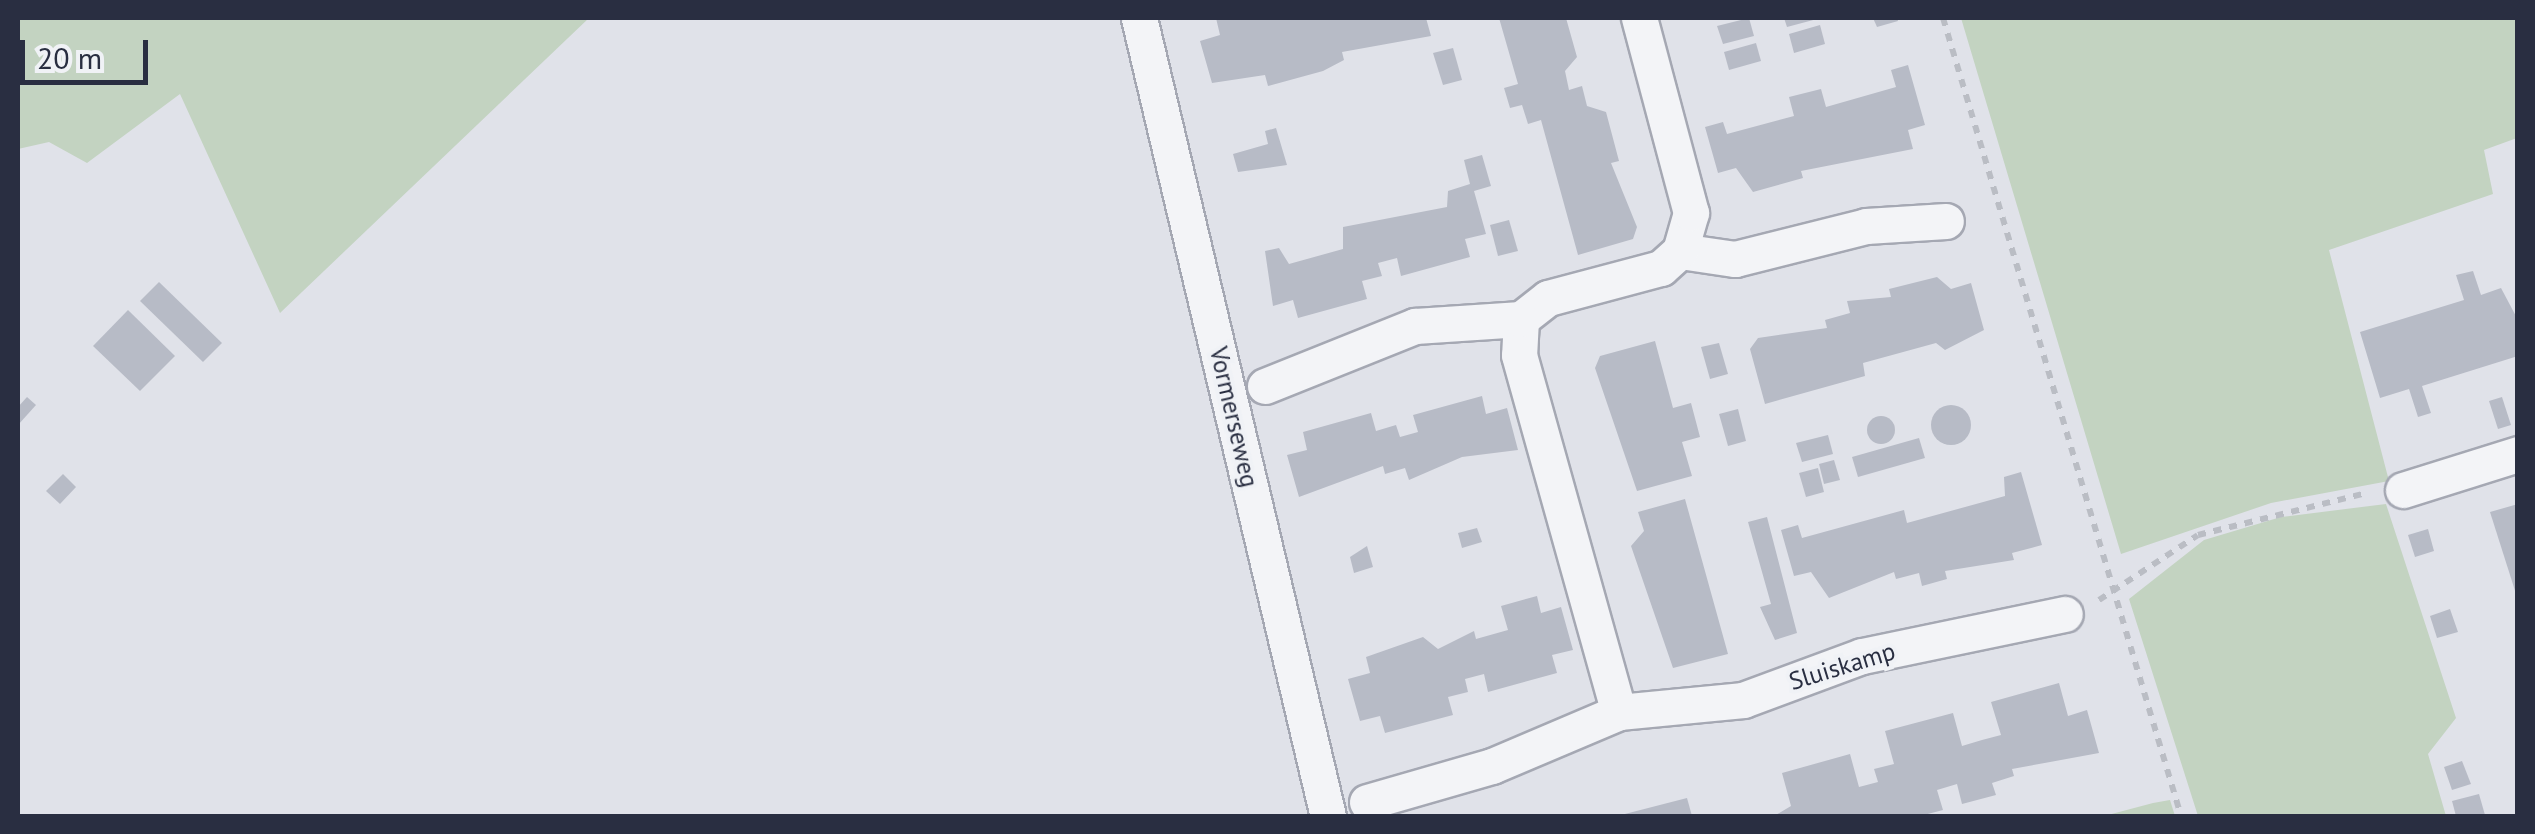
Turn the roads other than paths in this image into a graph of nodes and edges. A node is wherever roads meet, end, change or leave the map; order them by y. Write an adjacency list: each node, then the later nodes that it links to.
1 (1138, 18): 12 (street, Vormerseweg)
2 (1639, 18): 4 (street)
3 (1946, 221): 4 (street)
4 (1680, 251): 5 (street)
5 (1521, 318): 6 (street); 10 (street)
6 (1265, 386)
7 (2518, 454): 8 (street)
8 (2403, 490)
9 (2065, 614): 10 (street, Sluiskamp)
10 (1619, 712): 11 (street, Sluiskamp)
11 (1367, 802)
12 (1328, 816)

